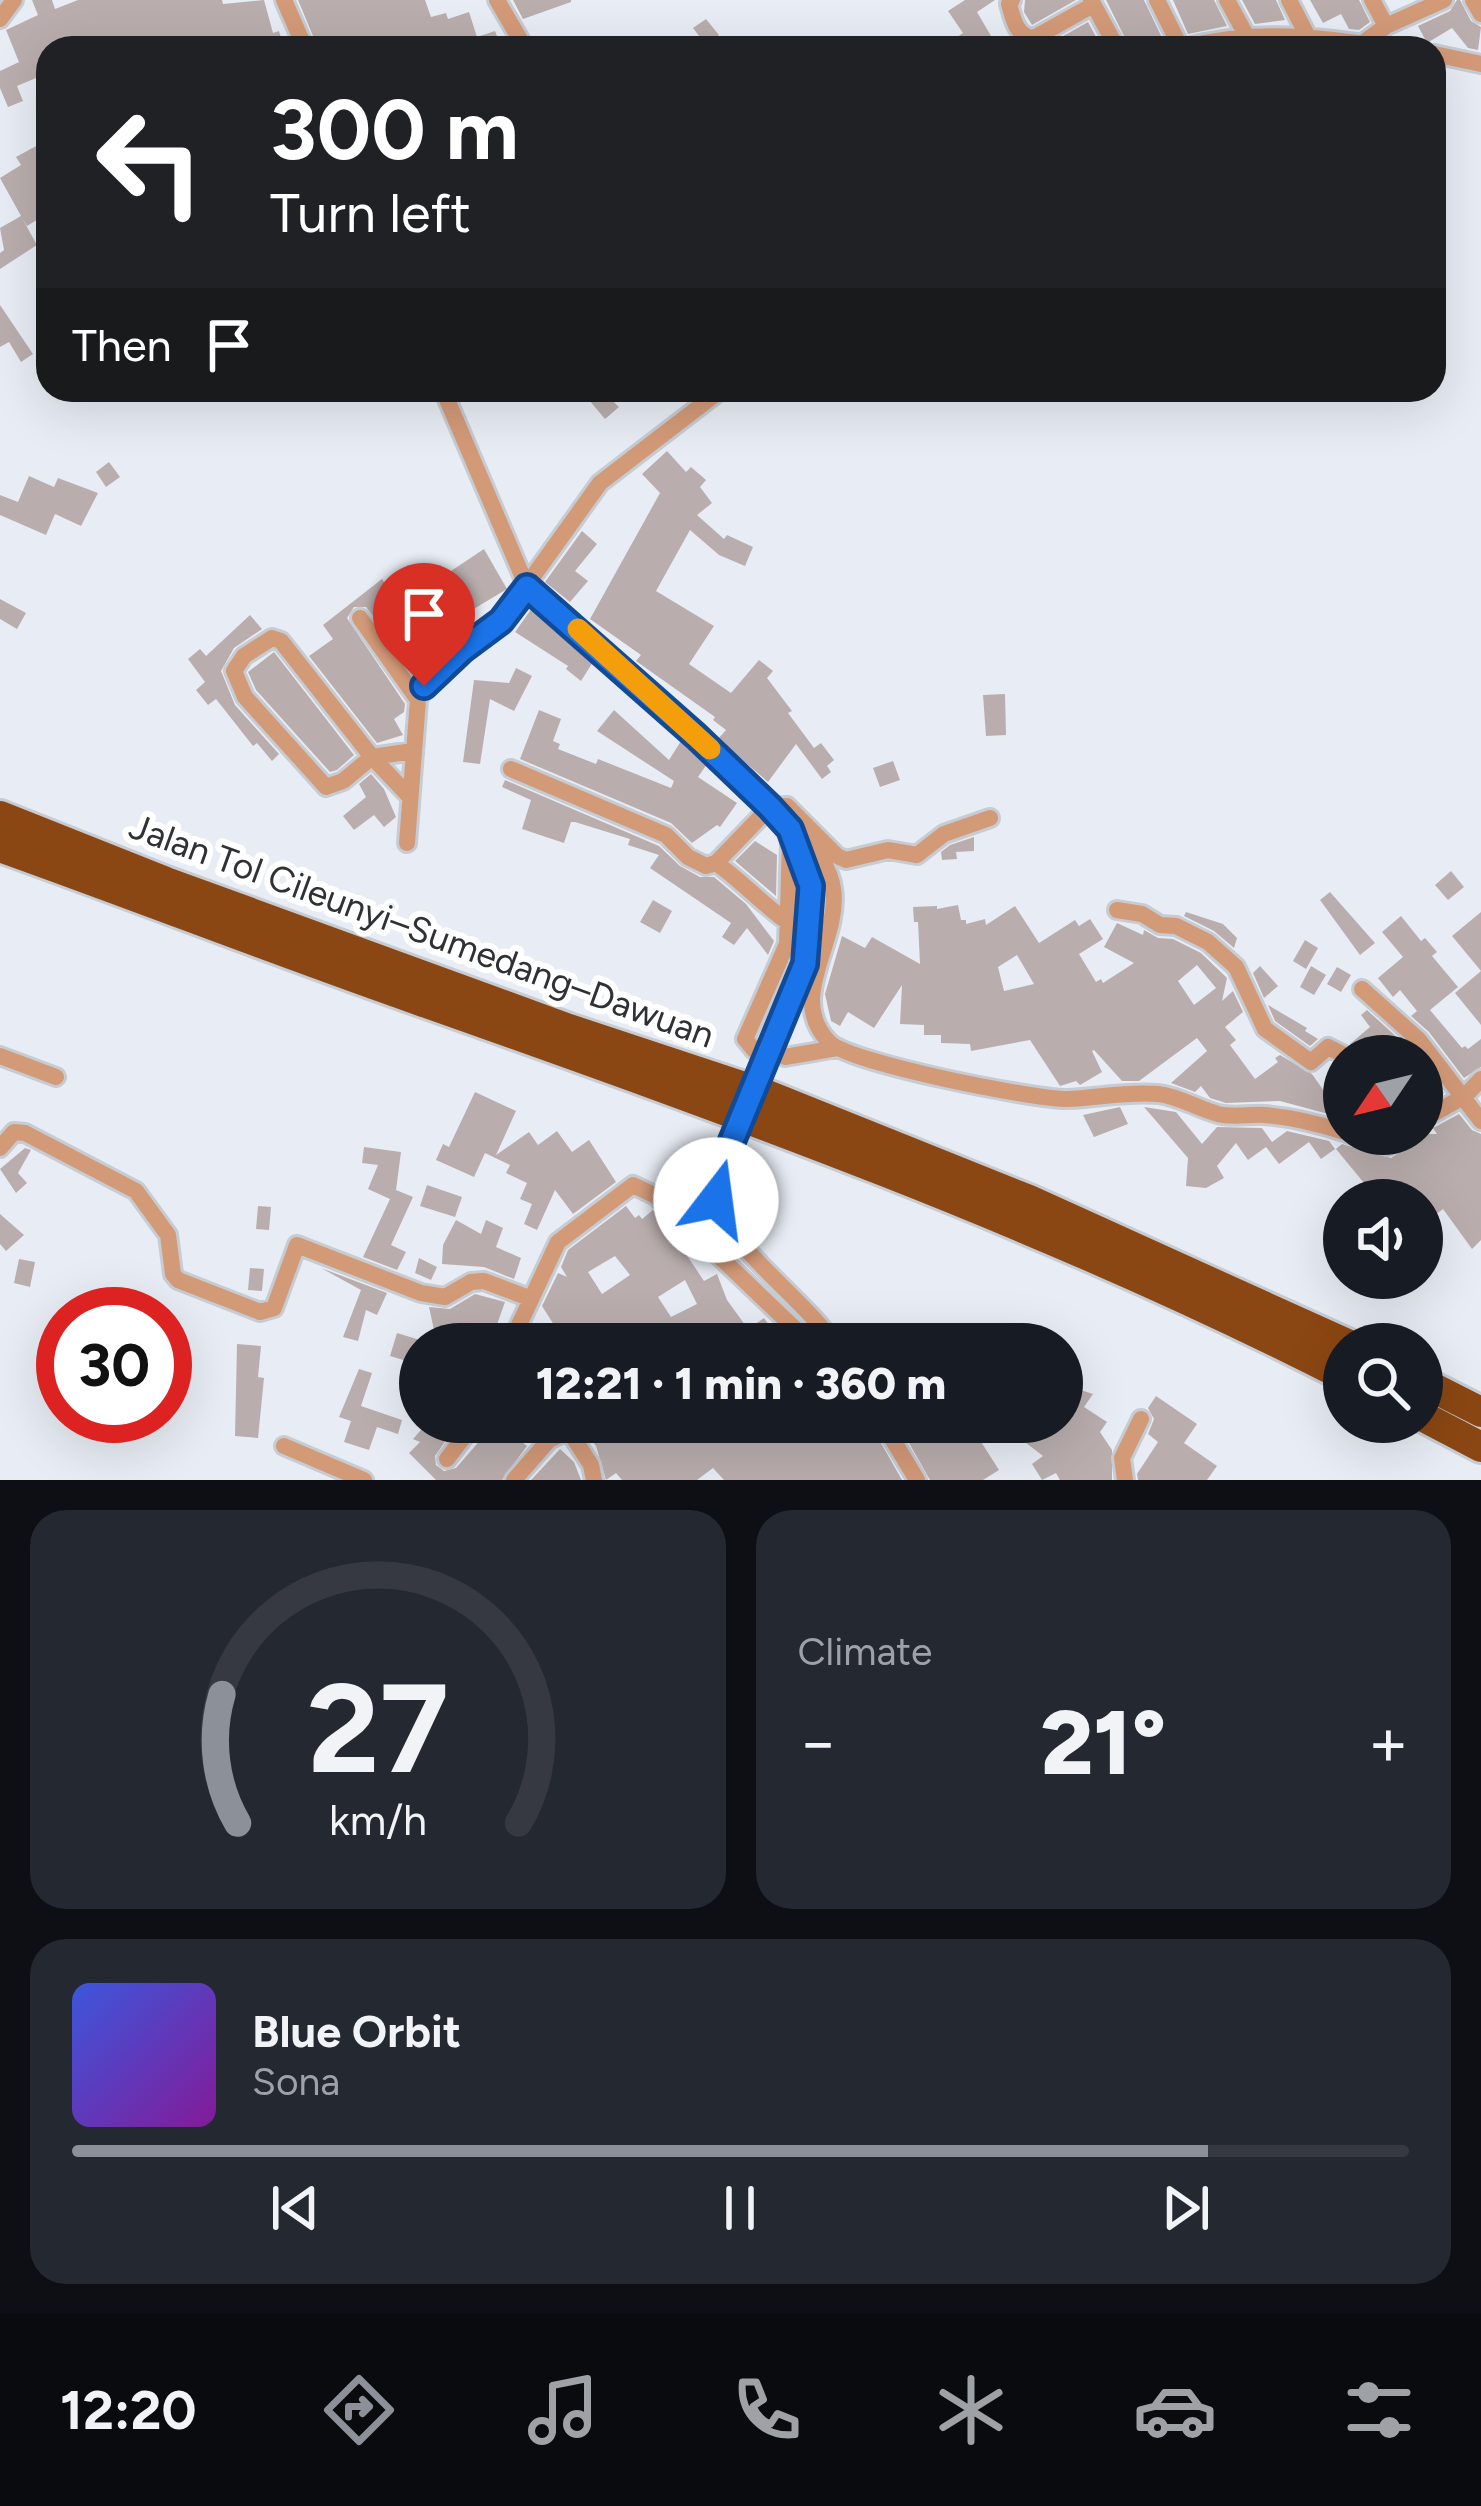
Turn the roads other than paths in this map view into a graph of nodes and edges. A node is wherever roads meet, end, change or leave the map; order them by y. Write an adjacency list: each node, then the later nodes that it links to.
1 (14, 0): 13 (street)
2 (284, 0): 17 (street)
3 (497, 0): 18 (street)
4 (1012, 0): 19 (street)
5 (1157, 0): 22 (street)
6 (1227, 0): 15 (street)
7 (1289, 0): 16 (street)
8 (1372, 0): 14 (street)
9 (1473, 0): 12 (street)
10 (1441, 1): 14 (street)
11 (1092, 3): 20 (street); 21 (street)
12 (1481, 14)
13 (0, 19)
14 (1386, 26): 25 (street)
15 (1246, 35): 16 (street); 23 (street)
16 (1306, 35): 24 (street)
17 (300, 36)
18 (517, 36)
19 (1024, 36)
20 (1031, 36)
21 (1110, 36)
22 (1176, 36)
23 (1241, 36)
24 (1313, 36)
25 (1372, 36)
26 (1446, 57): 27 (street)
27 (1481, 64)
28 (448, 402): 30 (street)
29 (705, 402): 30 (street)
30 (527, 587): 33 (street); 39 (street)
31 (360, 618): 32 (street)
32 (389, 658): 33 (street); 34 (street)
33 (442, 666): 34 (street)
34 (418, 700): 35 (street)
35 (413, 752): 36 (street); 38 (street)
36 (372, 757): 36 (street); 38 (street)
37 (512, 769): 45 (street)
38 (410, 796): 43 (street)
39 (770, 807): 41 (street); 42 (street); 45 (street)
40 (0, 816): 67 (highway, Jalan Tol Cileunyi–Sumedang–Dawuan)
41 (990, 818)
42 (790, 829): 47 (street); 49 (street); 61 (street, bridge)
43 (407, 843)
44 (0, 848): 68 (highway, Jalan Tol Cileunyi–Sumedang–Dawuan)
45 (716, 863): 47 (street)
46 (1117, 910): 51 (street)
47 (789, 922): 50 (street)
48 (1362, 989): 56 (street)
49 (837, 1048): 53 (street); 59 (street)
50 (754, 1050)
51 (1323, 1051)
52 (0, 1056): 54 (street)
53 (784, 1057)
54 (56, 1077)
55 (1481, 1079): 56 (street)
56 (1465, 1096): 57 (street); 58 (street)
57 (1443, 1107)
58 (1481, 1121)
59 (1323, 1128)
60 (0, 1148): 63 (street)
61 (767, 1271): 62 (street); 66 (street)
62 (753, 1286): 63 (street); 65 (street)
63 (529, 1298): 64 (street)
64 (519, 1323)
65 (800, 1323)
66 (821, 1323)
67 (1323, 1333)
68 (1323, 1366)
69 (1443, 1393): 70 (highway)
70 (1481, 1412)
71 (1141, 1419): 84 (street)
72 (1443, 1428): 78 (highway)
73 (459, 1443): 79 (street)
74 (546, 1443): 81 (street)
75 (577, 1443): 82 (street)
76 (895, 1443): 83 (street)
77 (284, 1446): 80 (street)
78 (1481, 1447)
79 (447, 1459)
80 (364, 1480)
81 (514, 1480)
82 (594, 1480)
83 (917, 1480)
84 (1125, 1480)

